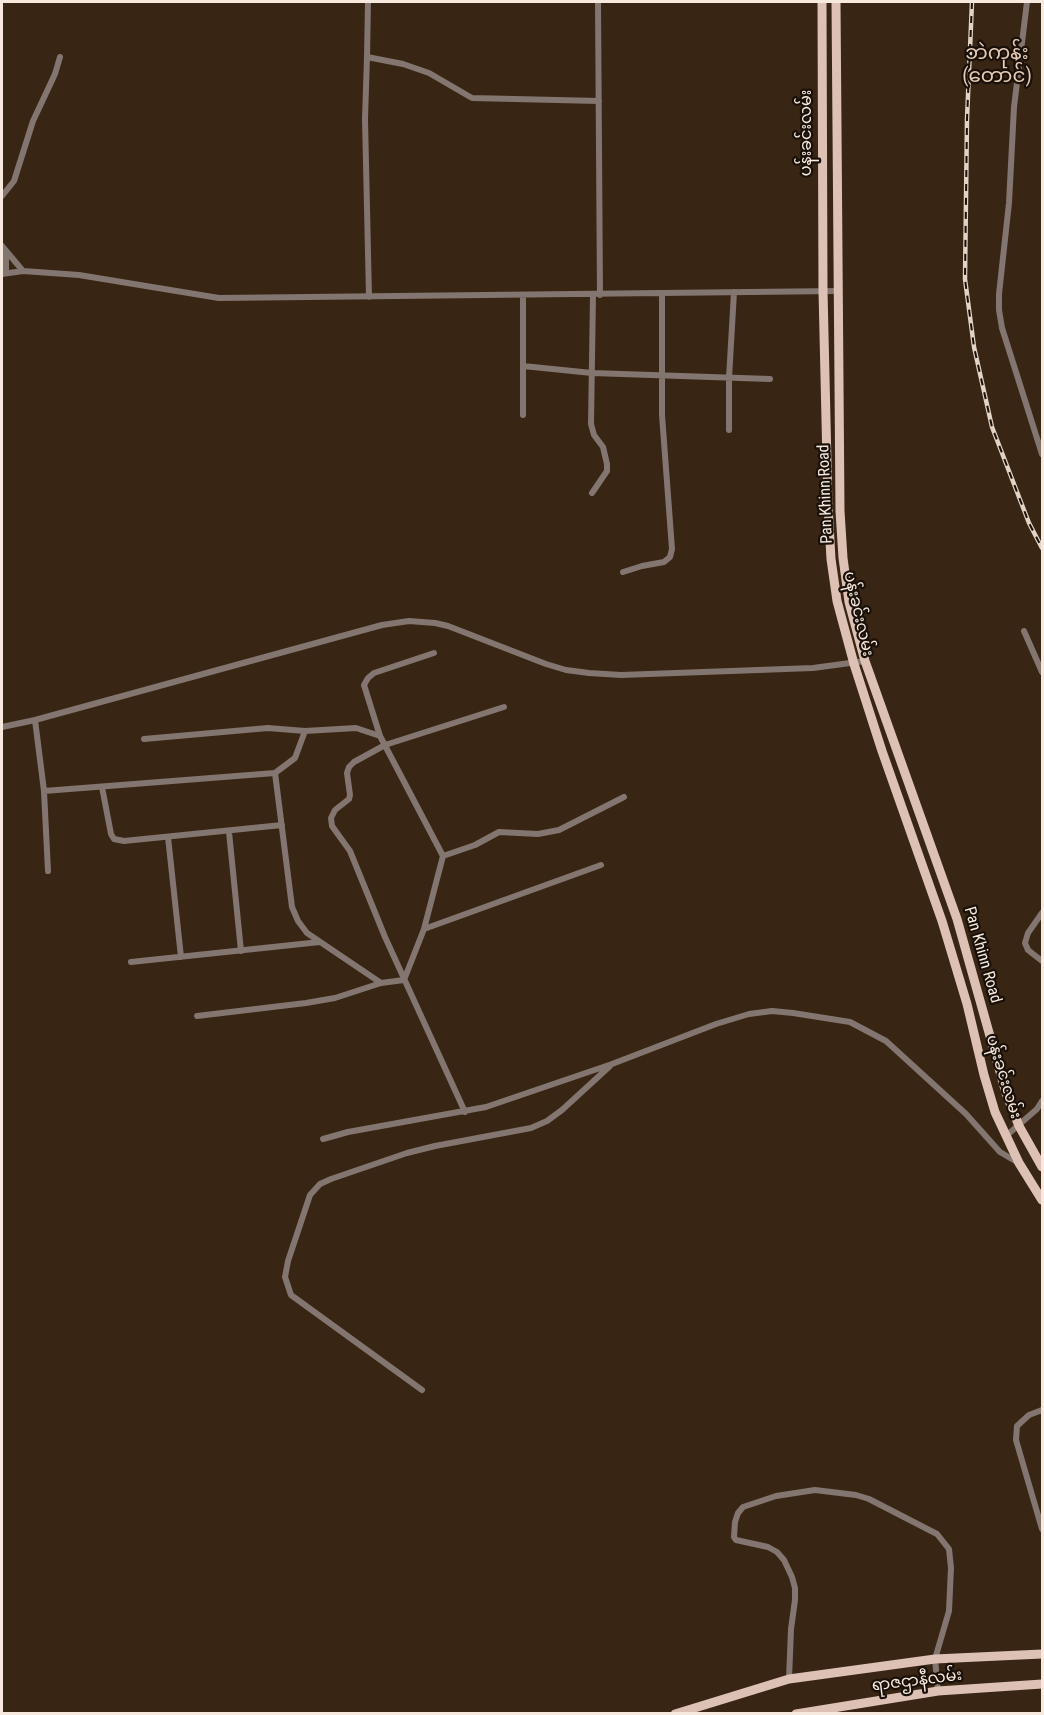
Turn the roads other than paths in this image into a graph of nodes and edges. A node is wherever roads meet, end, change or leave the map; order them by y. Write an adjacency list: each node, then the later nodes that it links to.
1 (368, 2): 7 (street)
2 (598, 2): 8 (street)
3 (822, 2): 15 (main road, ပန်းခင်းလမ်း)
4 (836, 2): 16 (main road, Pan Khinn Road)
5 (1027, 2): 28 (street)
6 (60, 57): 9 (street)
7 (367, 57): 8 (street); 20 (street)
8 (599, 101): 19 (street)
9 (2, 196)
10 (2, 246): 11 (street)
11 (6, 252): 12 (street); 13 (street)
12 (23, 271): 13 (street); 20 (street)
13 (4, 274)
14 (734, 291): 15 (street); 17 (street); 24 (street)
15 (823, 291): 16 (street); 34 (main road, ပန်းခင်းလမ်း)
16 (838, 291): 33 (main road, Pan Khinn Road)
17 (662, 293): 19 (street); 23 (street)
18 (523, 295): 19 (street); 20 (street); 21 (street)
19 (597, 295): 22 (street)
20 (369, 297)
21 (524, 366): 22 (street); 26 (street)
22 (592, 373): 23 (street); 29 (street)
23 (660, 376): 24 (street); 30 (street)
24 (729, 378): 25 (street); 27 (street)
25 (770, 379)
26 (523, 414)
27 (729, 430)
28 (1042, 454)
29 (592, 493)
30 (623, 572)
31 (1024, 631): 35 (street)
32 (434, 653): 40 (street)
33 (865, 661): 34 (street); 66 (main road, Pan Khinn Road)
34 (854, 664): 37 (street); 67 (main road, ပန်းခင်းလမ်း)
35 (1042, 672)
36 (504, 707): 42 (street)
37 (35, 720): 38 (street); 45 (street)
38 (2, 727)
39 (305, 731): 40 (street); 41 (street); 43 (street)
40 (380, 736): 42 (street)
41 (144, 739)
42 (385, 746): 50 (street); 60 (street)
43 (275, 772): 44 (street); 47 (street)
44 (102, 787): 45 (street); 49 (street)
45 (44, 791): 52 (street)
46 (624, 797): 50 (street)
47 (282, 825): 48 (street); 55 (street)
48 (229, 832): 49 (street); 56 (street)
49 (168, 837): 57 (street)
50 (442, 856): 54 (street)
51 (601, 865): 54 (street)
52 (48, 871)
53 (1042, 913): 58 (street)
54 (424, 929): 60 (street)
55 (320, 942): 56 (street); 61 (street)
56 (241, 951): 57 (street)
57 (181, 957): 59 (street)
58 (1042, 961)
59 (131, 962)
60 (404, 980): 61 (street); 65 (street)
61 (381, 983): 62 (street)
62 (197, 1016)
63 (612, 1064): 65 (street); 69 (street); 72 (street)
64 (1042, 1101): 66 (street)
65 (465, 1112): 68 (street)
66 (1019, 1126): 67 (street); 70 (main road, Pan Khinn Road)
67 (1006, 1136): 69 (main road, ပန်းခင်းလမ်း)
68 (323, 1139)
69 (1019, 1163): 71 (main road, ပန်းခင်းလမ်း)
70 (1042, 1167)
71 (1042, 1200)
72 (422, 1390)
73 (1042, 1410): 74 (street)
74 (1042, 1528)
75 (1042, 1654): 76 (main road)
76 (934, 1659): 77 (main road); 77 (street); 79 (street)
77 (789, 1679): 81 (main road)
78 (1042, 1684): 79 (main road, ရာဇဌာနီလမ်း)
79 (938, 1691): 80 (main road, ရာဇဌာနီလမ်း)
80 (848, 1709): 82 (main road, ရာဇဌာနီလမ်း)
81 (675, 1713)
82 (796, 1713)

